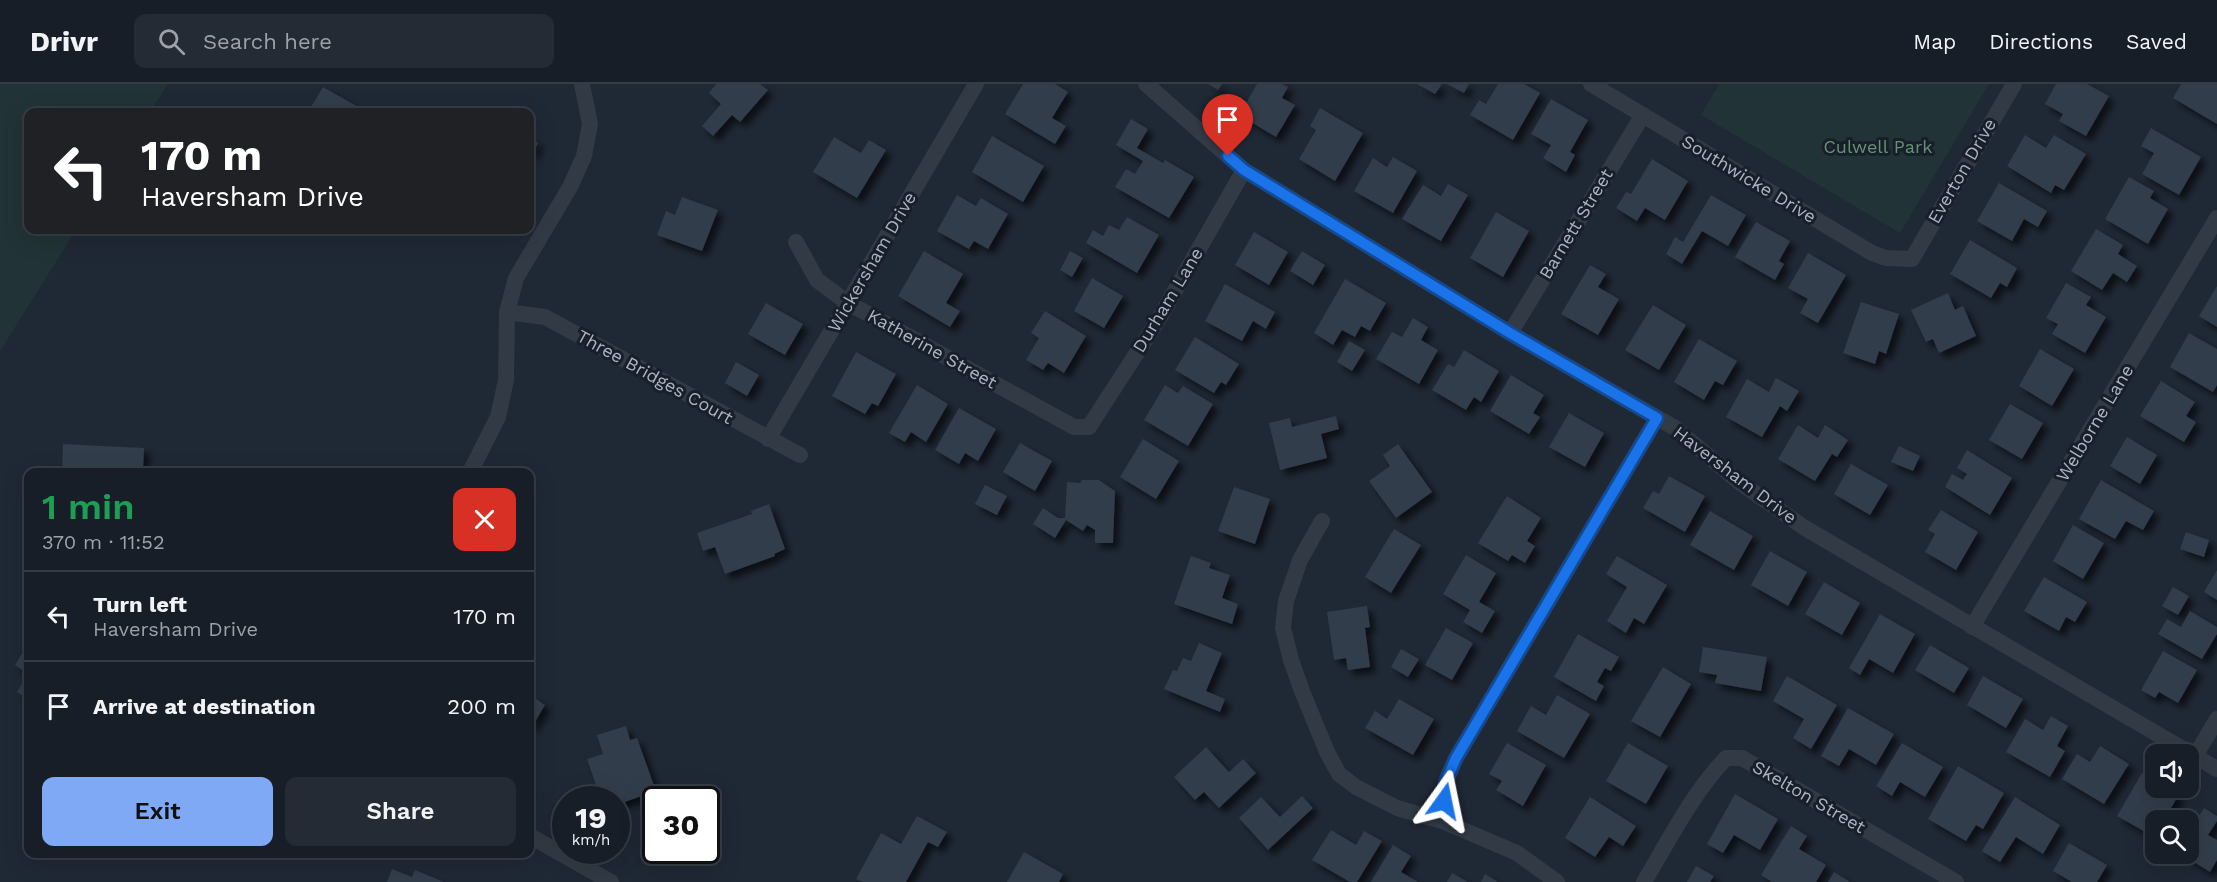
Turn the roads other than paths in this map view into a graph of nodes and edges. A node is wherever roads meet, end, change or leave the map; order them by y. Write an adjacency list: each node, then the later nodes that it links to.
1 (582, 84): 12 (street)
2 (976, 84): 11 (street, Wickersham Drive)
3 (1146, 84): 7 (street, Haversham Drive)
4 (1591, 84): 6 (street, Southwicke Drive)
5 (2014, 84): 10 (street, Everton Drive)
6 (1642, 115): 10 (street, Southwicke Drive); 13 (street, Barnett Street)
7 (1244, 170): 13 (street, Haversham Drive); 15 (street, Durham Lane)
8 (2217, 219): 20 (street, Welborne Lane)
9 (796, 242): 11 (street, Katherine Street)
10 (1912, 259)
11 (848, 303): 15 (street, Katherine Street); 16 (street, Wickersham Drive)
12 (507, 312): 16 (street, Three Bridges Court); 18 (street)
13 (1510, 333): 14 (street, Haversham Drive)
14 (1657, 418): 20 (street, Haversham Drive); 26 (street)
15 (1089, 427)
16 (768, 439): 17 (street, Three Bridges Court)
17 (800, 455)
18 (472, 468)
19 (1322, 521): 26 (street)
20 (1972, 627): 22 (street, Haversham Drive)
21 (2217, 719): 23 (street)
22 (2174, 744)
23 (2199, 749)
24 (2199, 759): 25 (street, Haversham Drive)
25 (2217, 770)
26 (1442, 821): 29 (street)
27 (534, 838): 28 (street)
28 (611, 882)
29 (1557, 882)
30 (1644, 882): 31 (street, Skelton Street)
31 (1956, 882)

